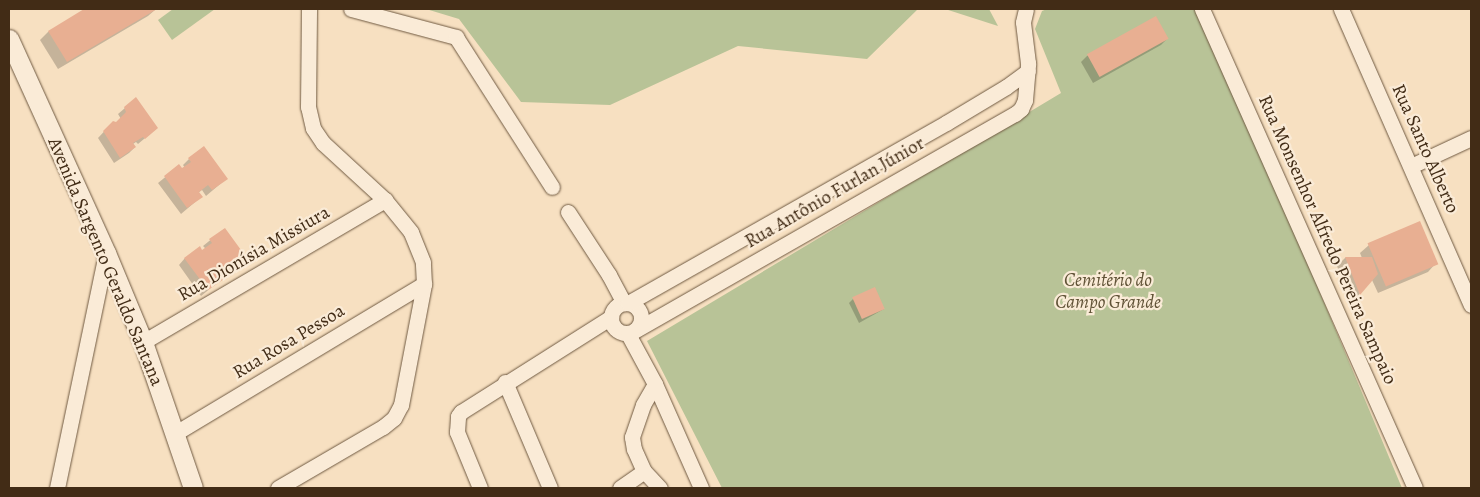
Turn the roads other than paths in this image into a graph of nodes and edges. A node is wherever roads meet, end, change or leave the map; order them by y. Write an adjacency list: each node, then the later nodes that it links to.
1 (309, 9): 13 (street)
2 (351, 9): 12 (street)
3 (1026, 9): 7 (street, Rua Antônio Furlan Júnior)
4 (1202, 9): 34 (street, Rua Monsenhor Alfredo Pereira Sampaio)
5 (1341, 9): 10 (street, Rua Santo Alberto)
6 (9, 39): 15 (street, Avenida Sargento Geraldo Santana)
7 (1028, 71): 9 (street, Rua Antônio Furlan Júnior); 11 (street, Rua Antônio Furlan Júnior)
8 (1471, 138): 10 (street)
9 (882, 159): 11 (street); 17 (street, Rua Antônio Furlan Júnior)
10 (1411, 166): 18 (street, Rua Santo Alberto)
11 (895, 181): 20 (street, Rua Antônio Furlan Júnior)
12 (552, 187)
13 (385, 200): 16 (street); 21 (street, Rua Dionísia Missiura)
14 (568, 212): 17 (street)
15 (106, 253): 21 (street, Avenida Sargento Geraldo Santana); 26 (street)
16 (424, 284): 24 (street, Rua Rosa Pessoa); 28 (street)
17 (626, 303): 19 (street); 20 (street)
18 (1471, 305)
19 (611, 317): 20 (street); 22 (street)
20 (631, 333): 23 (street)
21 (143, 342): 24 (street, Avenida Sargento Geraldo Santana)
22 (505, 382): 29 (street); 30 (street)
23 (656, 384): 25 (street); 33 (street)
24 (174, 434): 27 (street, Avenida Sargento Geraldo Santana)
25 (644, 471): 31 (street); 32 (street)
26 (57, 488)
27 (192, 488)
28 (278, 488)
29 (480, 488)
30 (550, 488)
31 (620, 488)
32 (660, 488)
33 (701, 488)
34 (1415, 488)

